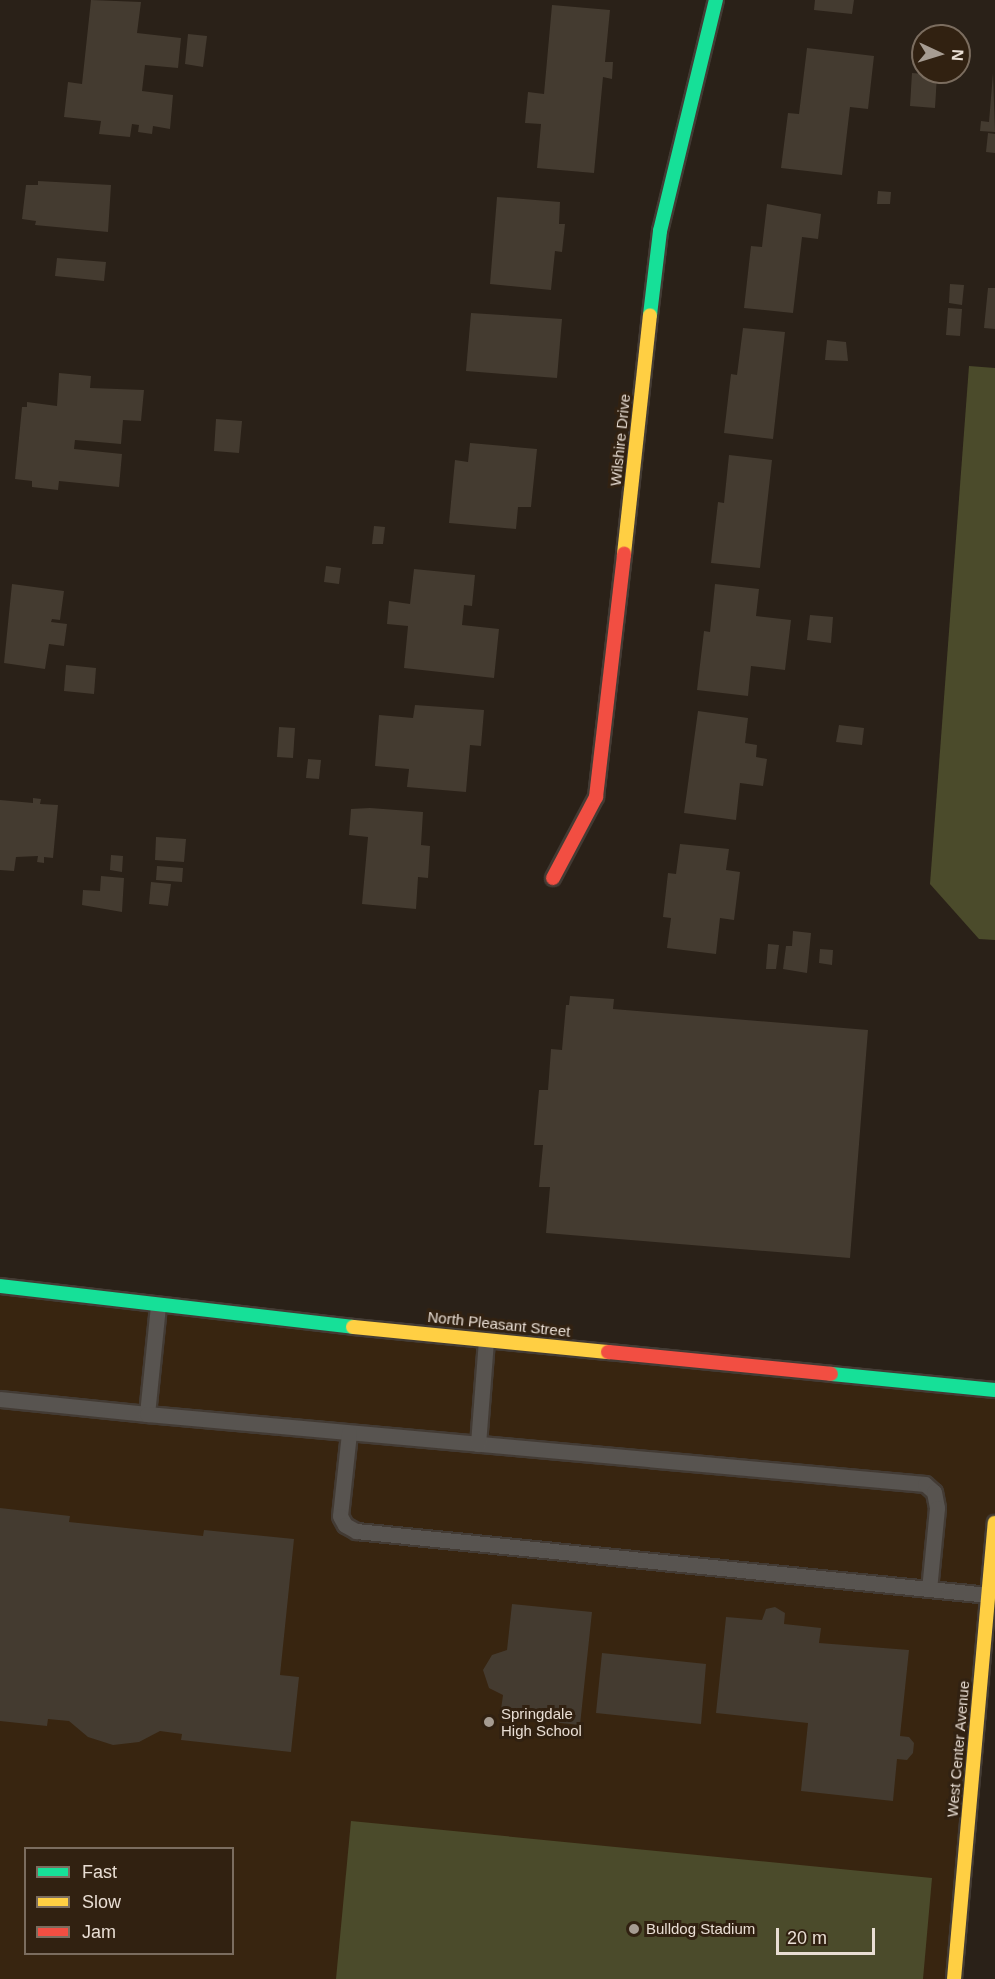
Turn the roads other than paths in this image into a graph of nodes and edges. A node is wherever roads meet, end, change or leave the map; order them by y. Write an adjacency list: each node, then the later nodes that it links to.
1 (716, 0): 2 (street, Wilshire Drive)
2 (553, 878)
3 (0, 1286): 4 (street, North Pleasant Street)
4 (158, 1306): 5 (street, North Pleasant Street); 8 (lane)
5 (486, 1340): 6 (street, North Pleasant Street); 10 (lane)
6 (995, 1390)
7 (0, 1399): 8 (lane)
8 (147, 1414): 9 (lane)
9 (349, 1434): 10 (lane); 12 (lane)
10 (478, 1444): 12 (lane)
11 (995, 1523): 13 (street, West Center Avenue)
12 (929, 1589): 13 (lane)
13 (988, 1595): 14 (street, West Center Avenue)
14 (954, 1979)

